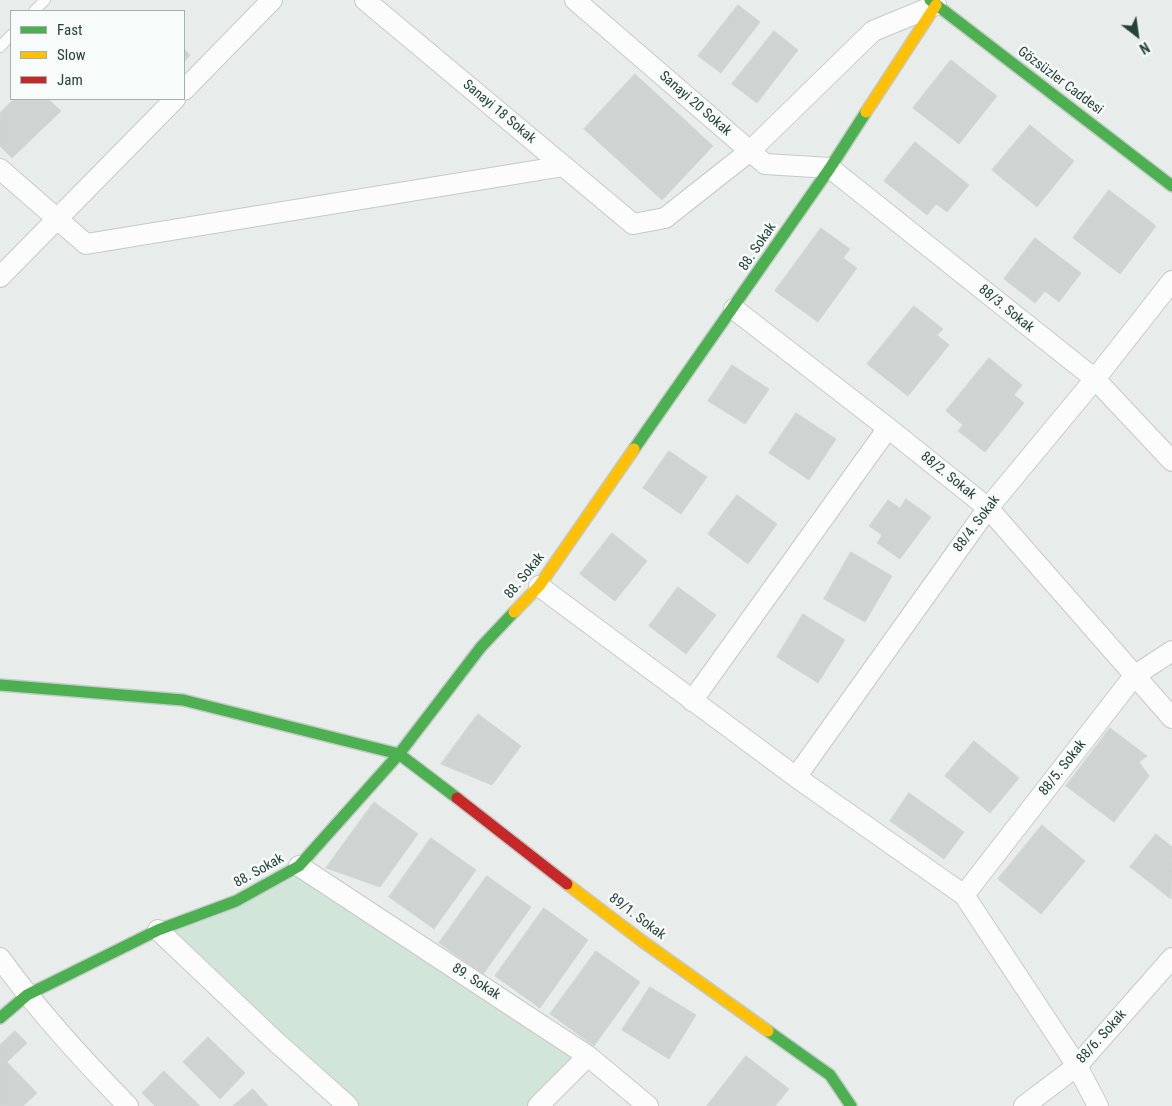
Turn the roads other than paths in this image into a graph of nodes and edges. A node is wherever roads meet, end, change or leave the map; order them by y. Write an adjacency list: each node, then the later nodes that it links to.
1 (45, 0): 6 (lane)
2 (272, 0): 9 (street)
3 (364, 0): 12 (street, Sanayi 18 Sokak)
4 (576, 0): 11 (street, Sanayi 20 Sokak)
5 (933, 2): 11 (street); 13 (street, 88. Sokak); 15 (street, Gözsüzler Caddesi)
6 (35, 10)
7 (10, 36): 8 (lane)
8 (0, 47)
9 (185, 89)
10 (174, 100): 16 (street)
11 (750, 151): 12 (street, Sanayi 18 Sokak); 13 (street, Sanayi 20 Sokak)
12 (564, 166): 16 (street)
13 (830, 168): 19 (street, 88. Sokak); 20 (street, 88/3. Sokak)
14 (0, 169): 16 (street)
15 (1172, 186)
16 (57, 218): 17 (street)
17 (0, 277)
18 (1172, 281): 20 (street, 88/4. Sokak)
19 (734, 309): 21 (street, 88/2. Sokak); 24 (street, 88. Sokak)
20 (1095, 379): 22 (street, 88/3. Sokak); 23 (street, 88/4. Sokak)
21 (888, 428): 23 (street, 88/2. Sokak); 28 (street)
22 (1172, 461)
23 (988, 508): 26 (street, 88/2. Sokak); 31 (street, 88/4. Sokak)
24 (539, 586): 28 (street); 30 (street, 88. Sokak)
25 (1172, 651): 26 (street, 88/5. Sokak)
26 (1134, 676): 29 (street, 88/2. Sokak); 33 (street, 88/5. Sokak)
27 (0, 685): 30 (street)
28 (692, 701): 31 (street)
29 (1172, 718)
30 (400, 754): 32 (street, 88. Sokak); 45 (street, 89/1. Sokak)
31 (796, 777): 33 (street)
32 (299, 866): 34 (street, 88. Sokak); 39 (street, 89. Sokak)
33 (964, 895): 40 (street)
34 (158, 930): 37 (street, 88. Sokak); 42 (street)
35 (0, 958): 37 (street)
36 (1172, 958): 40 (street, 88/6. Sokak)
37 (27, 995): 38 (street, 88. Sokak); 41 (street)
38 (0, 1018)
39 (588, 1056): 43 (street); 44 (street, 89. Sokak)
40 (1077, 1066): 46 (street, 88/6. Sokak); 47 (street)
41 (128, 1106)
42 (348, 1106)
43 (538, 1106)
44 (648, 1106)
45 (851, 1106)
46 (1024, 1106)
47 (1098, 1106)

